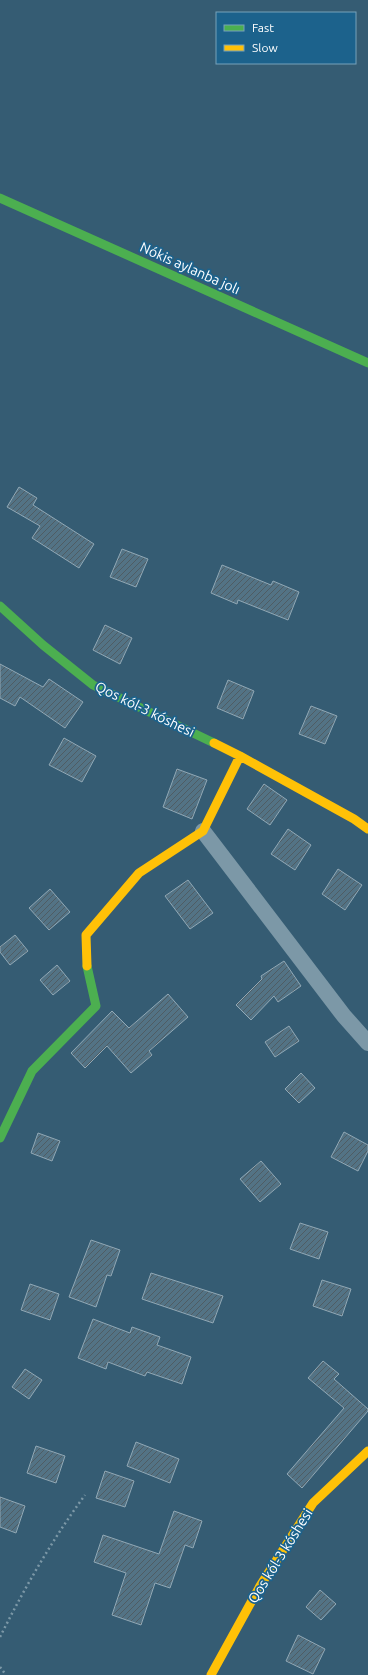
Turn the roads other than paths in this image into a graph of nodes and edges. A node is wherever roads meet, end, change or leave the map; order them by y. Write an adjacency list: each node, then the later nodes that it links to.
1 (0, 198): 2 (street, Nókis aylanba jolı)
2 (368, 363)
3 (0, 606): 4 (street, Qos kól-3 kóshesi)
4 (240, 756): 5 (street, Qos kól-3 kóshesi); 6 (street)
5 (368, 829)
6 (203, 831): 7 (street); 8 (street)
7 (368, 1043)
8 (0, 1138)
9 (368, 1451): 10 (street, Qos kól-3 kóshesi)
10 (211, 1675)

